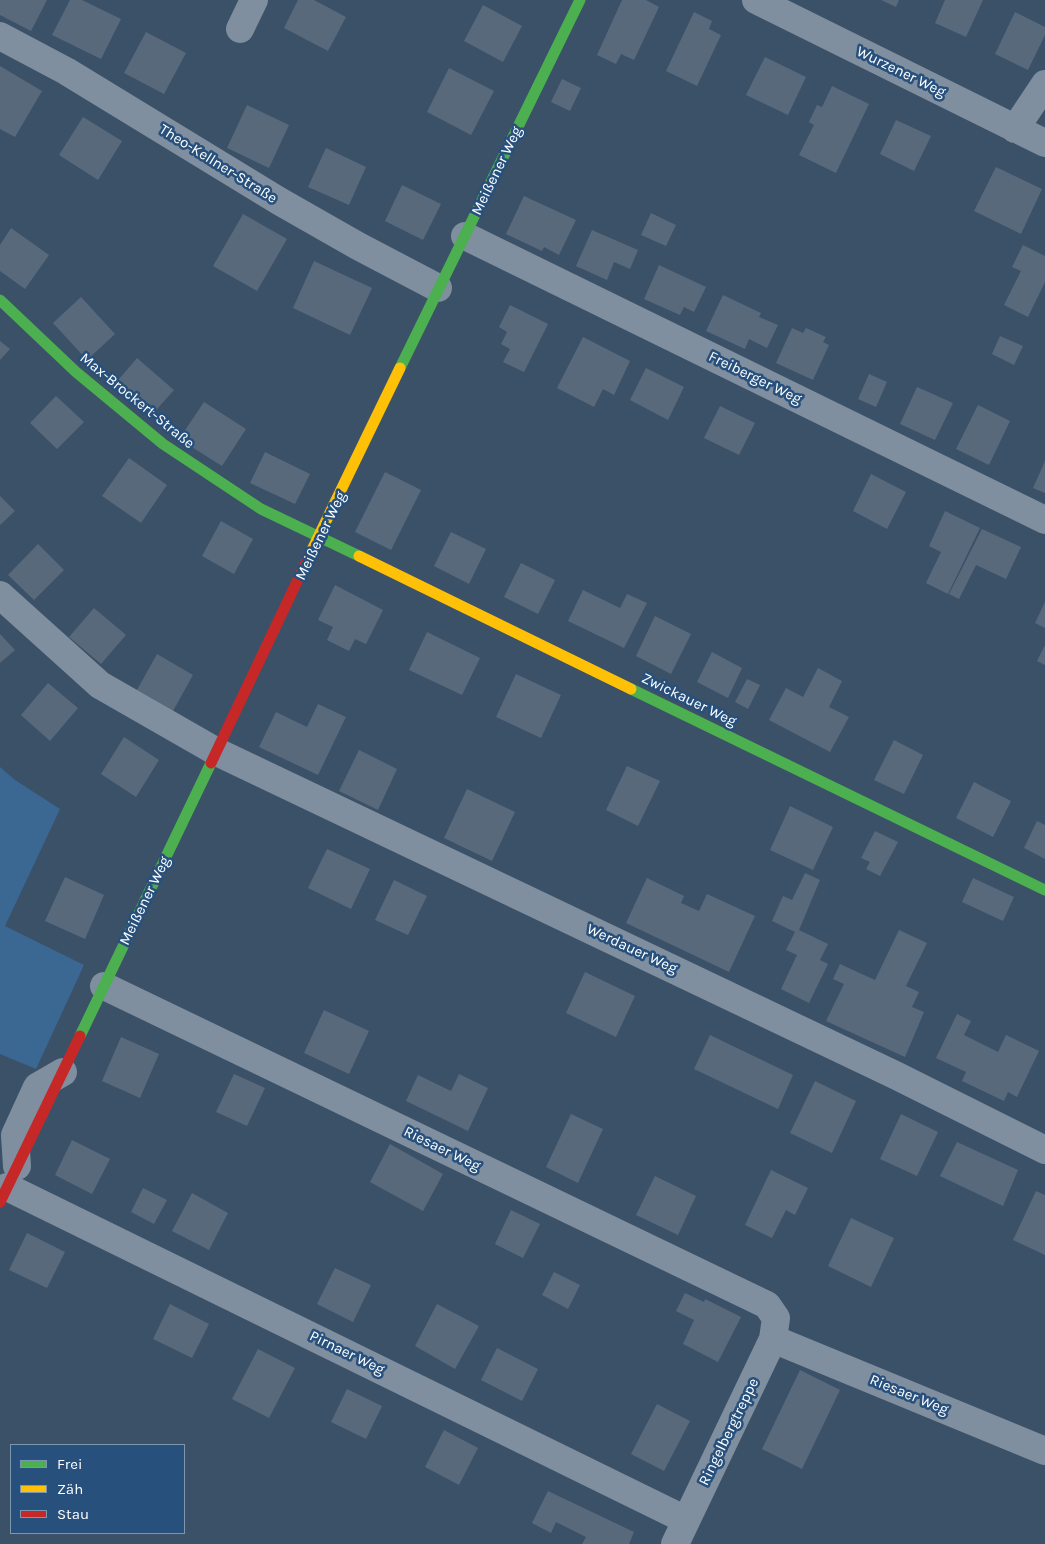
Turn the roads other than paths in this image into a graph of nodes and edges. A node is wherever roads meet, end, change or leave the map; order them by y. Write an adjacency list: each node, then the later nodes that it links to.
1 (254, 0): 4 (street)
2 (580, 0): 9 (street, Meißener Weg)
3 (756, 0): 7 (street, Wurzener Weg)
4 (240, 29)
5 (0, 36): 10 (street, Theo-Kellner-Straße)
6 (1045, 84): 7 (street)
7 (1015, 129): 8 (street, Wurzener Weg)
8 (1045, 143)
9 (465, 236): 10 (street, Meißener Weg); 12 (street, Freiberger Weg)
10 (438, 288): 13 (street, Meißener Weg)
11 (0, 300): 13 (street, Max-Brockert-Straße)
12 (1045, 520)
13 (320, 536): 15 (street, Meißener Weg); 16 (street, Zwickauer Weg)
14 (0, 595): 15 (street, Werdauer Weg)
15 (217, 752): 17 (street, Meißener Weg); 19 (street, Werdauer Weg)
16 (1045, 890)
17 (104, 986): 18 (street, Meißener Weg); 21 (street, Riesaer Weg)
18 (62, 1072): 20 (street, Meißener Weg)
19 (1045, 1150)
20 (8, 1185): 23 (street, Pirnaer Weg)
21 (775, 1328): 22 (street, Riesaer Weg); 23 (street, Ringelbergtreppe)
22 (1045, 1451)
23 (686, 1520): 24 (street, Ringelbergtreppe)
24 (675, 1544)

